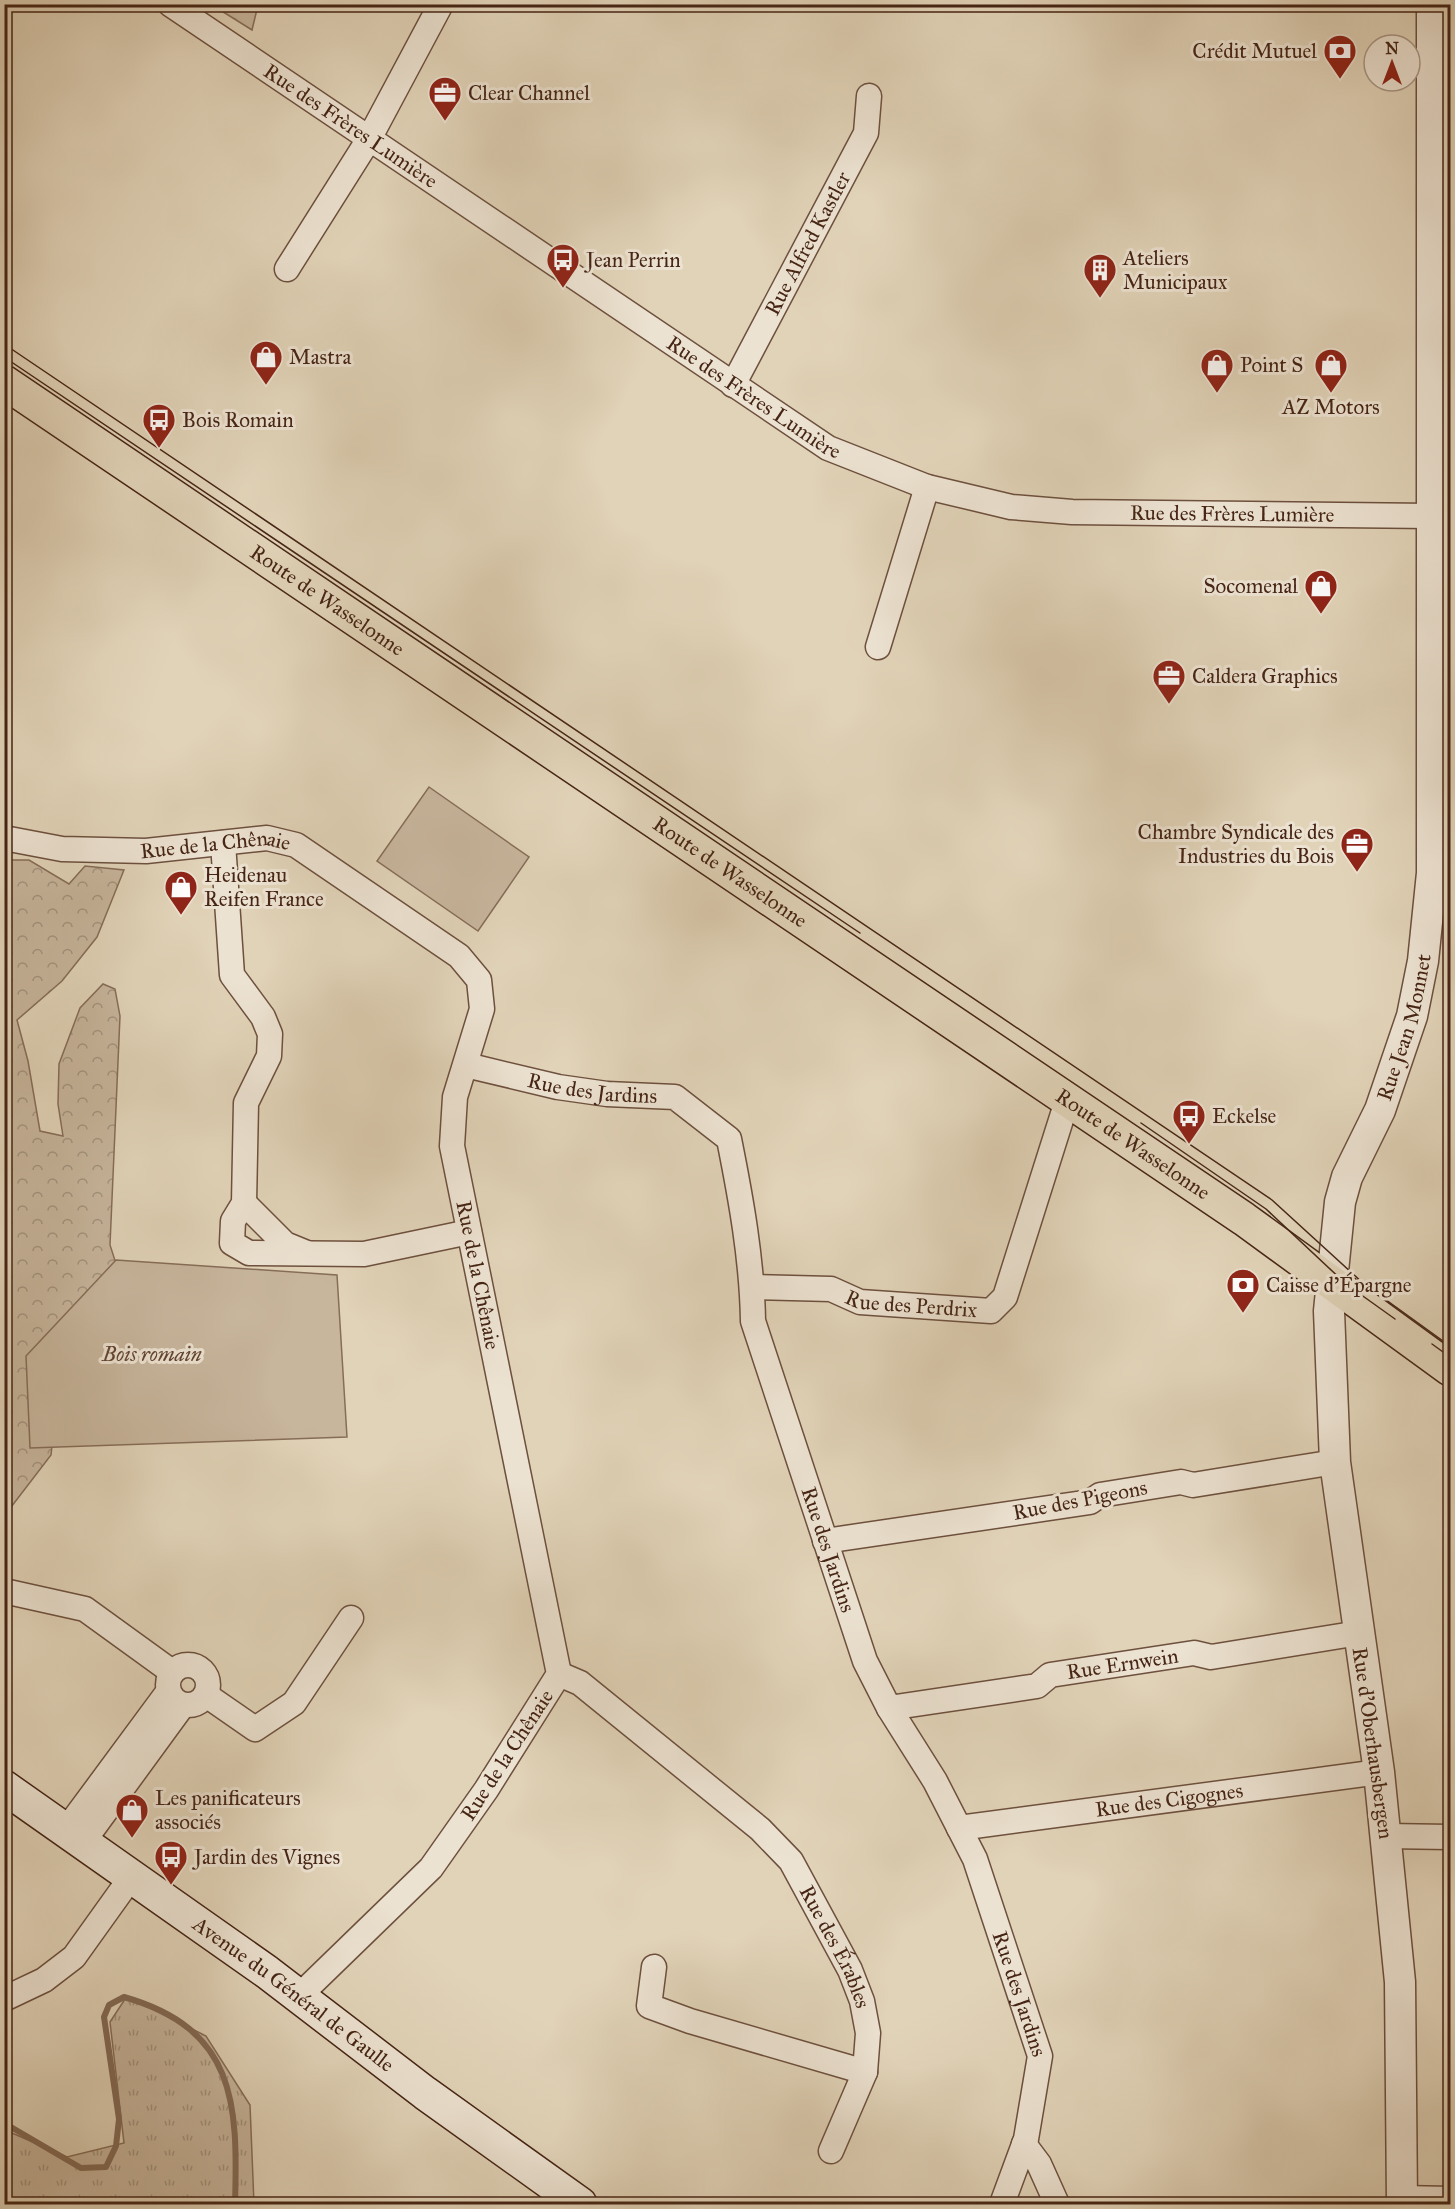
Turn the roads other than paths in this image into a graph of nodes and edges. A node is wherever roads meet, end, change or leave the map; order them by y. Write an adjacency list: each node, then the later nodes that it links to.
1 (170, 4): 5 (street, Rue des Frères Lumière)
2 (441, 4): 5 (street)
3 (1432, 4): 10 (street, Rue Jean Monnet)
4 (869, 96): 8 (street, Rue Alfred Kastler)
5 (369, 139): 6 (street); 8 (street, Rue des Frères Lumière)
6 (287, 269)
7 (4, 382): 16 (main road, Route de Wasselonne)
8 (733, 385): 9 (street, Rue des Frères Lumière)
9 (927, 487): 10 (street, Rue des Frères Lumière); 11 (street)
10 (1432, 516): 12 (street, Rue Jean Monnet)
11 (878, 647)
12 (1441, 824): 20 (street, Rue Jean Monnet)
13 (4, 838): 14 (street, Rue de la Chênaie)
14 (223, 843): 15 (street, Rue de la Chênaie); 17 (street)
15 (466, 1065): 18 (street, Rue de la Chênaie); 21 (street, Rue des Jardins)
16 (1067, 1101): 20 (main road, Route de Wasselonne); 21 (street, Rue des Perdrix)
17 (244, 1203): 19 (street); 19 (street)
18 (469, 1232): 19 (street); 28 (street, Rue de la Chênaie)
19 (314, 1255)
20 (1331, 1284): 22 (main road, Route de Wasselonne); 23 (street, Rue d'Oberhausbergen)
21 (752, 1287): 24 (street, Rue des Jardins)
22 (1450, 1369)
23 (1335, 1462): 24 (street, Rue des Pigeons); 27 (street, Rue d'Oberhausbergen)
24 (825, 1541): 31 (street, Rue des Jardins)
25 (4, 1591): 29 (street)
26 (351, 1618): 30 (street)
27 (1359, 1633): 31 (street, Rue Ernwein); 32 (street, Rue d'Oberhausbergen)
28 (559, 1674): 40 (street, Rue de la Chênaie); 42 (street, Rue des Érables)
29 (174, 1690): 30 (street); 30 (street); 35 (street)
30 (206, 1695)
31 (889, 1708): 34 (street, Rue des Jardins)
32 (1379, 1772): 34 (street, Rue des Cigognes); 36 (street, Rue d'Oberhausbergen)
33 (4, 1787): 35 (main road, Avenue du Général de Gaulle)
34 (959, 1828): 43 (street, Rue des Jardins)
35 (74, 1836): 38 (main road, Avenue du Général de Gaulle)
36 (1386, 1836): 37 (street); 46 (street, Rue d'Oberhausbergen)
37 (1450, 1837)
38 (132, 1876): 40 (main road, Avenue du Général de Gaulle); 41 (street)
39 (654, 1967): 42 (street)
40 (298, 1996): 47 (main road, Avenue du Général de Gaulle)
41 (4, 1999)
42 (865, 2072): 44 (street, Rue des Érables)
43 (1024, 2144): 48 (street, Rue des Jardins); 49 (street)
44 (831, 2151)
45 (1450, 2199): 46 (street)
46 (1402, 2201)
47 (580, 2205)
48 (1002, 2205)
49 (1057, 2205)

